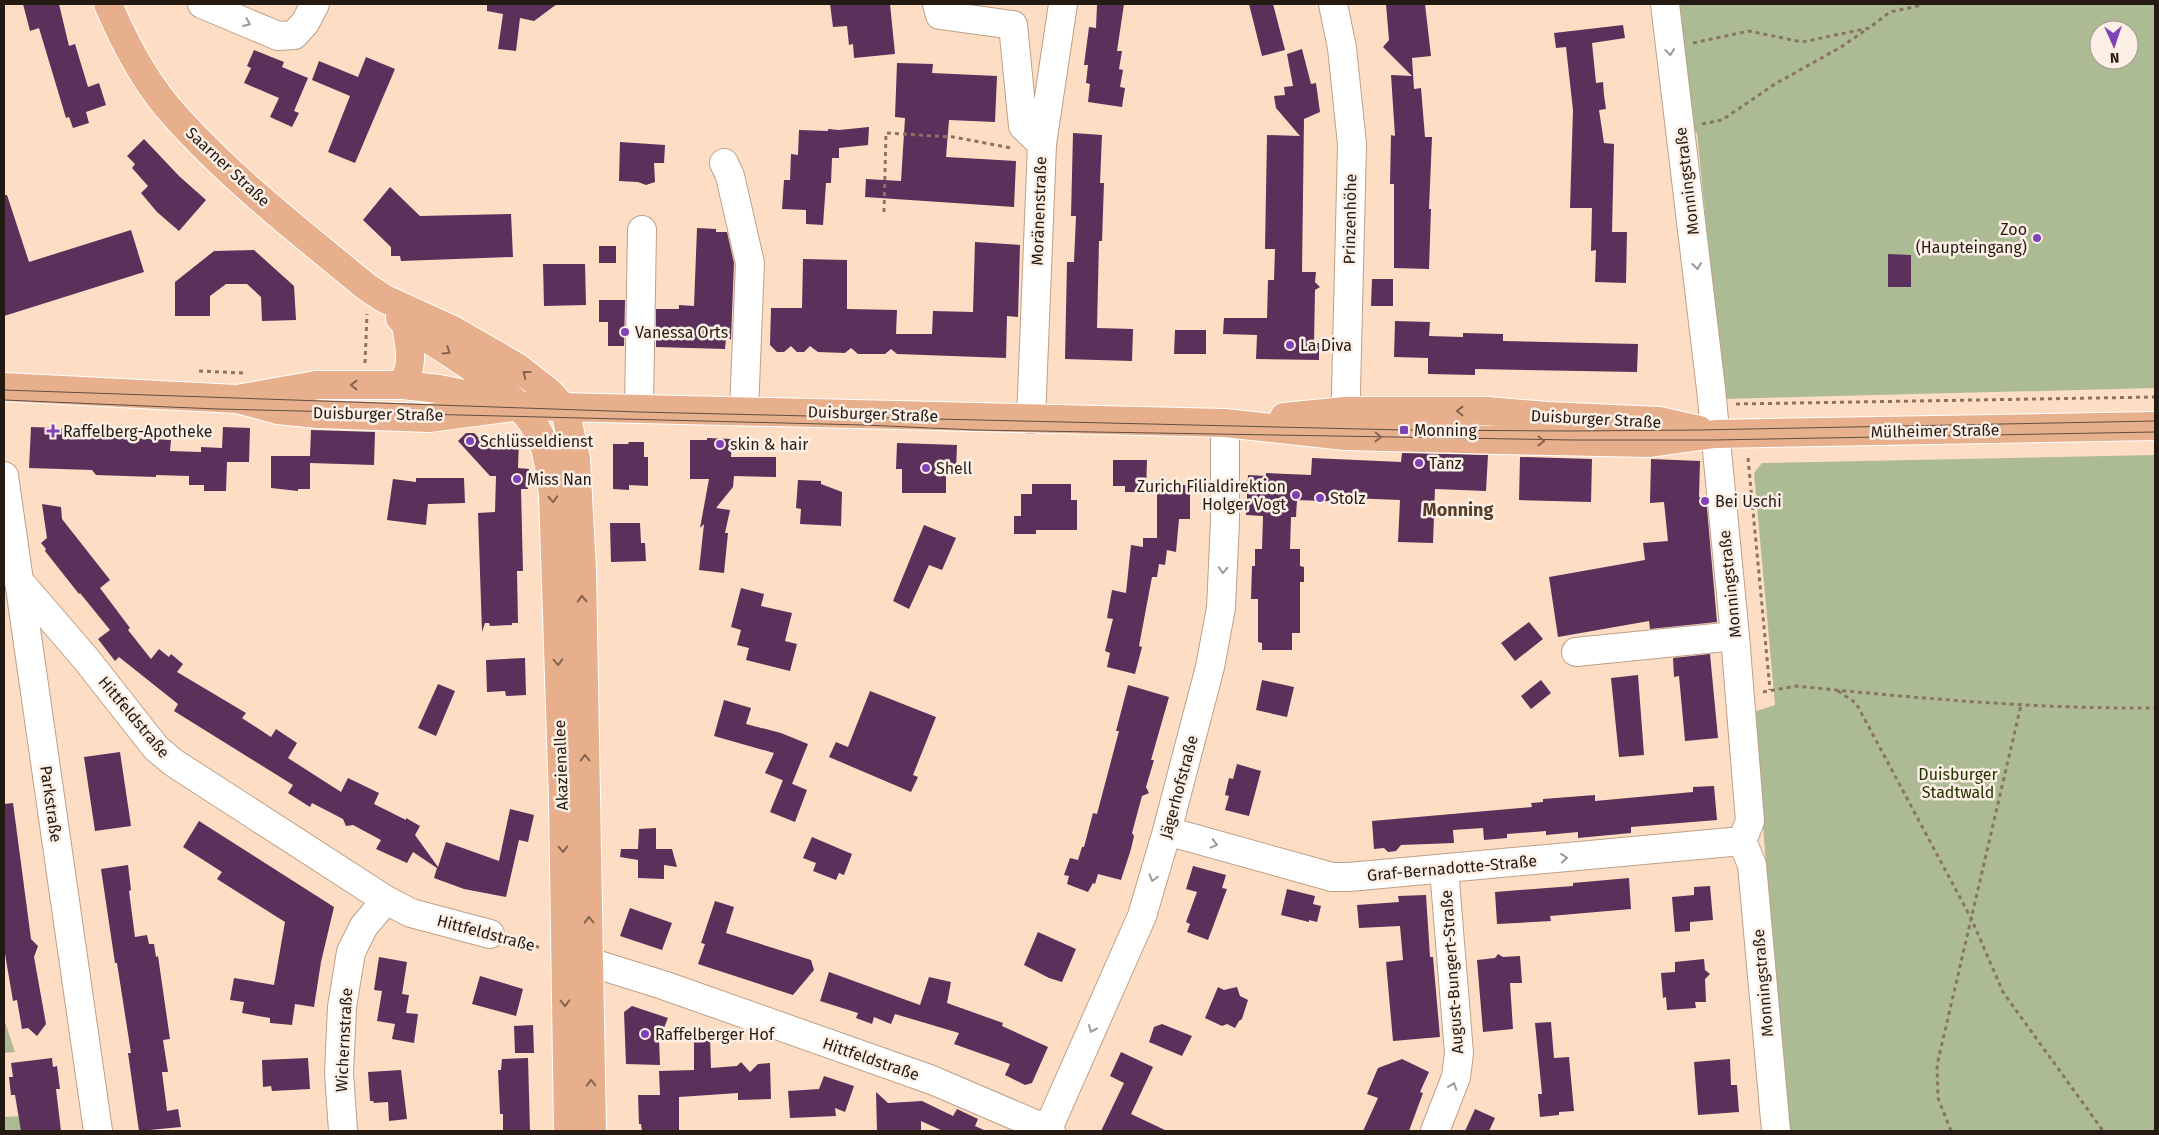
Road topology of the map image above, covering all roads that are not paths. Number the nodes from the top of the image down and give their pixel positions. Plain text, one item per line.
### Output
1 (108, 4) edge
2 (202, 4) edge
3 (315, 4) edge
4 (937, 4) edge
5 (1063, 4) edge
6 (1334, 4) edge
7 (1665, 4) edge
8 (1010, 14) edge
9 (1041, 149) junction
10 (724, 163) dead end
11 (642, 230) dead end
12 (376, 294) junction
13 (406, 325) junction
14 (402, 385) junction
15 (4, 387) edge
16 (237, 399) junction
17 (520, 406) junction
18 (562, 406) junction
19 (638, 408) junction
20 (744, 410) junction
21 (1509, 413) junction
22 (1031, 419) junction
23 (1225, 423) junction
24 (1345, 424) junction
25 (2155, 426) edge
26 (1501, 440) junction
27 (1716, 446) junction
28 (4, 476) edge
29 (18, 580) junction
30 (1735, 636) junction
31 (1576, 652) dead end
32 (1167, 831) junction
33 (1742, 841) junction
34 (1444, 869) junction
35 (386, 900) junction
36 (490, 934) road end
37 (564, 954) junction
38 (590, 963) junction
39 (98, 1131) edge
40 (343, 1131) edge
41 (568, 1131) edge
42 (592, 1131) edge
43 (1049, 1131) edge
44 (1434, 1131) edge
45 (1776, 1131) edge

1 - 12 main road, Saarner Straße
2 -> 3 street
4 - 8 street
5 - 9 street, Moränenstraße
6 - 24 street, Prinzenhöhe
7 -> 27 street, Monningstraße
8 - 9 street
9 - 22 street, Moränenstraße
10 - 20 street
11 - 19 street
12 - 13 main road, Saarner Straße
18 -> 12 main road, Saarner Straße
13 - 14 main road
13 -> 17 main road, Saarner Straße
14 -> 16 main road, Duisburger Straße
14 - 17 main road, Duisburger Straße
15 - 16 main road, Duisburger Straße
16 - 17 main road, Duisburger Straße
17 - 18 main road, Duisburger Straße
17 -> 37 main road, Akazienallee
18 - 19 main road, Duisburger Straße
38 -> 18 main road, Akazienallee
19 - 20 main road, Duisburger Straße
20 - 22 main road, Duisburger Straße
21 -> 24 main road, Duisburger Straße
21 - 26 street
21 - 27 main road, Duisburger Straße
22 - 23 main road, Duisburger Straße
23 - 24 main road, Duisburger Straße
23 -> 32 street, Jägerhofstraße
24 -> 26 main road, Duisburger Straße
25 - 27 main road, Mülheimer Straße
26 -> 27 main road, Duisburger Straße
27 - 30 street, Monningstraße
28 - 29 street, Parkstraße
29 - 35 street, Hittfeldstraße
29 - 39 street, Parkstraße
30 - 31 street
30 - 33 street, Monningstraße
32 -> 34 street, Graf-Bernadotte-Straße
32 -> 43 street, Jägerhofstraße
34 -> 33 street, Graf-Bernadotte-Straße
33 - 45 street, Monningstraße
44 -> 34 street, August-Bungert-Straße
35 - 36 street, Hittfeldstraße
35 - 40 street, Wichernstraße
37 - 38 street, Hittfeldstraße
37 -> 41 main road, Akazienallee
42 -> 38 main road, Akazienallee
38 - 43 street, Hittfeldstraße

